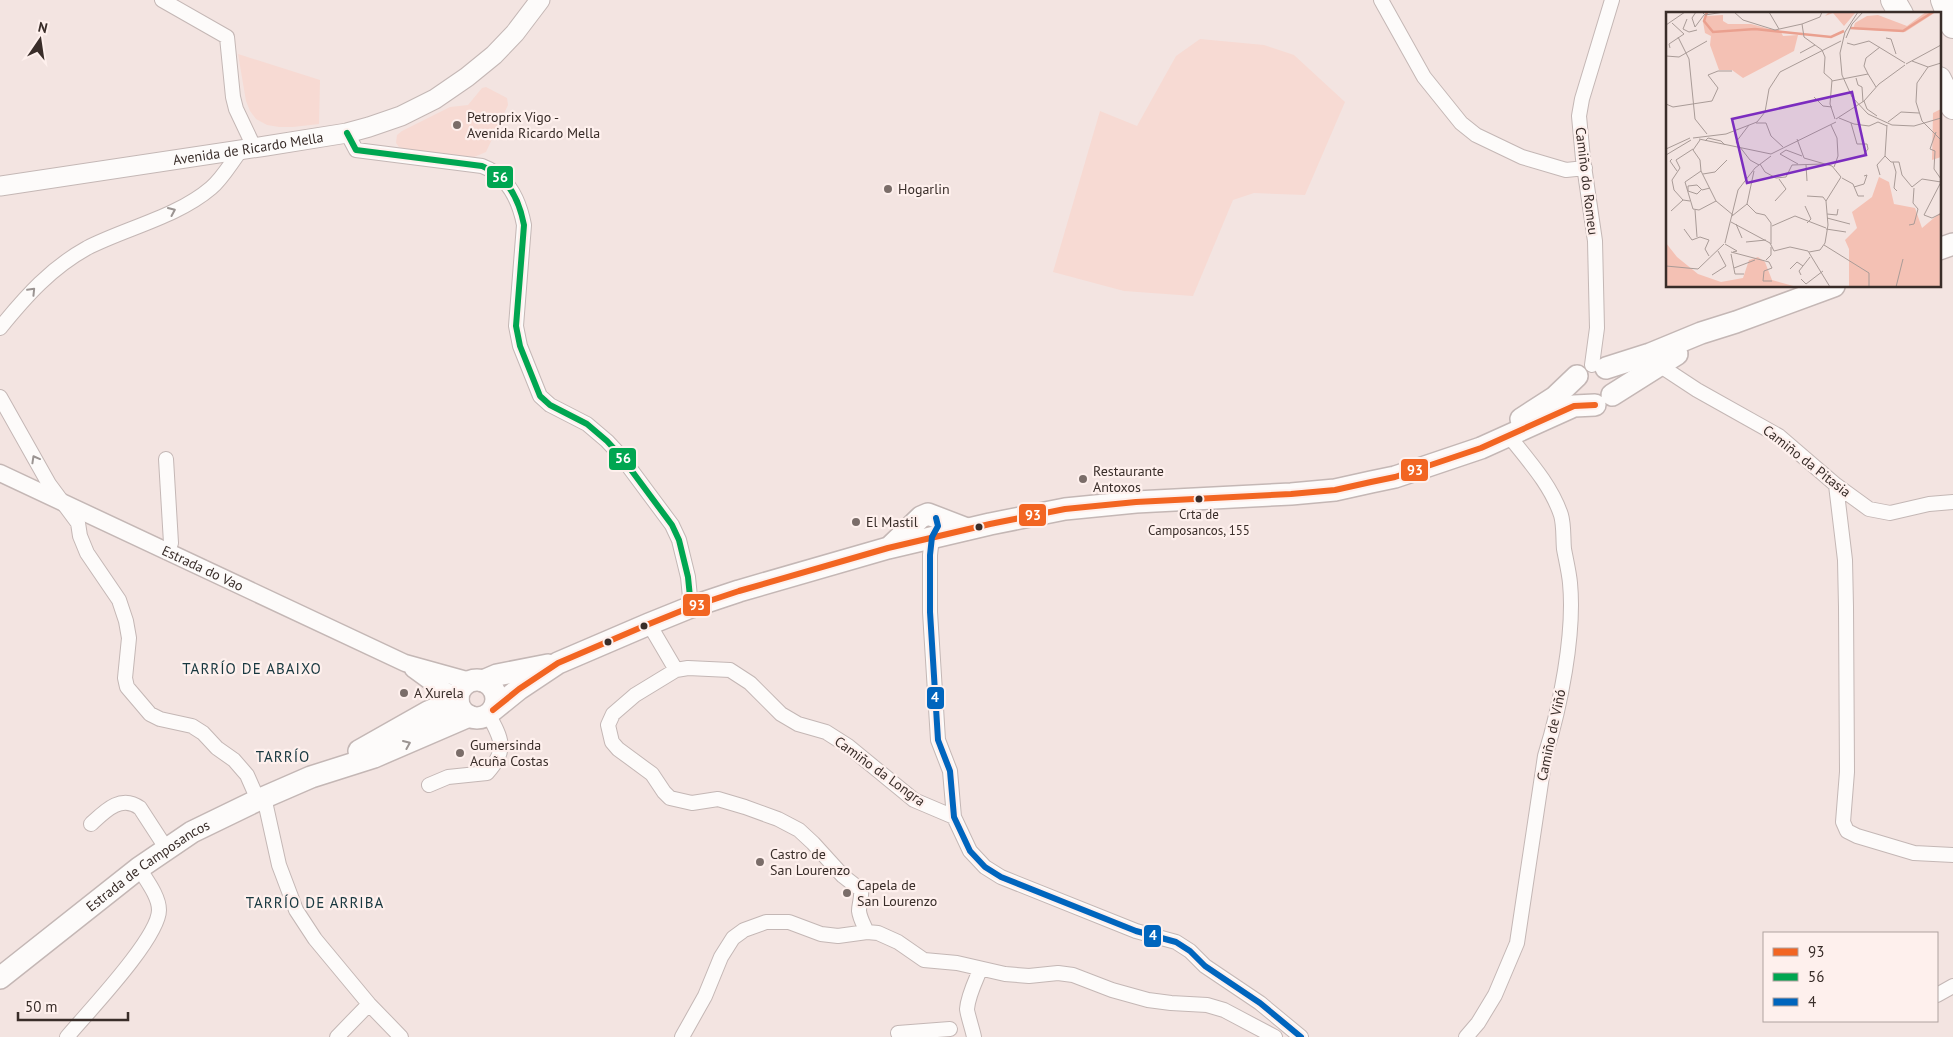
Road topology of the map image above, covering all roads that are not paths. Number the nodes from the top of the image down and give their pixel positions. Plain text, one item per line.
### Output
1 (162, 0) edge
2 (540, 0) edge
3 (1381, 0) edge
4 (1612, 0) edge
5 (1893, 0) edge
6 (1943, 0) edge
7 (1900, 12) edge
8 (1953, 26) edge
9 (1940, 81) edge
10 (1953, 107) edge
11 (346, 133) junction
12 (248, 148) junction
13 (1585, 168) junction
14 (0, 186) edge
15 (1953, 244) edge
16 (1940, 249) edge
17 (1829, 288) edge
18 (1736, 322) junction
19 (0, 328) edge
20 (1663, 368) junction
21 (1592, 370) junction
22 (0, 398) edge
23 (1604, 400) junction
24 (1509, 436) junction
25 (1448, 458) junction
26 (166, 459) dead end
27 (0, 473) edge
28 (1836, 485) junction
29 (60, 501) junction
30 (1953, 502) edge
31 (929, 525) junction
32 (166, 552) junction
33 (691, 607) junction
34 (648, 624) junction
35 (405, 663) junction
36 (558, 663) junction
37 (676, 670) junction
38 (435, 685) junction
39 (474, 700) junction
40 (428, 712) junction
41 (311, 777) junction
42 (429, 785) dead end
43 (261, 799) junction
44 (954, 817) junction
45 (91, 824) dead end
46 (166, 848) junction
47 (1953, 855) edge
48 (139, 868) junction
49 (867, 932) junction
50 (980, 970) junction
51 (0, 978) edge
52 (1953, 986) edge
53 (1938, 994) edge
54 (369, 1004) junction
55 (967, 1011) junction
56 (898, 1033) dead end
57 (948, 1033) edge
58 (67, 1037) edge
59 (337, 1037) edge
60 (401, 1037) edge
61 (682, 1037) edge
62 (974, 1037) edge
63 (1275, 1037) edge
64 (1301, 1037) edge
65 (1466, 1037) edge

1 - 12 street
2 - 11 main road, Avenida de Ricardo Mella
3 - 13 street
4 - 13 street, Camiño do Romeu
5 - 7 highway
6 - 8 highway
9 - 10 highway
11 - 12 main road, Avenida de Ricardo Mella
11 - 33 street
12 - 14 main road, Avenida de Ricardo Mella
19 -> 12 street
13 - 21 street, Camiño do Romeu
15 - 16 main road
17 - 18 main road
18 - 20 main road
18 - 21 main road
20 - 23 main road
20 - 28 street, Camiño da Pitasia
21 - 23 main road
21 - 23 main road
21 - 25 main road
29 -> 22 street
23 - 24 main road
24 - 25 main road
24 - 65 street, Camiño de Viñó
25 - 31 main road
26 - 32 street
27 - 29 street, Estrada do Vao
28 - 30 street, Camiño da Pitasia
28 - 47 street
29 - 32 street, Estrada do Vao
29 - 43 street
31 - 33 main road, Estrada de Camposancos
31 - 44 street
32 - 35 street, Estrada do Vao
33 - 34 main road, Estrada de Camposancos
34 - 36 main road, Estrada de Camposancos
34 - 37 street
35 - 38 street, Estrada do Vao
35 - 39 street, Estrada do Vao
36 - 39 main road, Estrada de Camposancos
36 - 39 main road, Estrada de Camposancos
37 - 44 street, Camiño da Longra
37 - 49 street, Camiño da Longra
38 - 39 street, Estrada do Vao
38 - 40 street
39 - 40 main road, Estrada de Camposancos
41 -> 39 main road, Estrada de Camposancos
39 - 42 street
40 - 41 main road, Estrada de Camposancos
41 - 43 main road, Estrada de Camposancos
43 - 46 main road, Estrada de Camposancos
43 - 54 street
44 - 64 street
45 - 46 street
46 - 48 main road, Estrada de Camposancos
48 - 51 main road, Estrada de Camposancos
48 - 58 street
49 - 50 street
49 - 61 street
50 - 55 street
50 - 63 street
52 - 53 street
54 - 59 street
54 - 60 street
55 - 57 street
55 - 62 street
56 - 57 street

